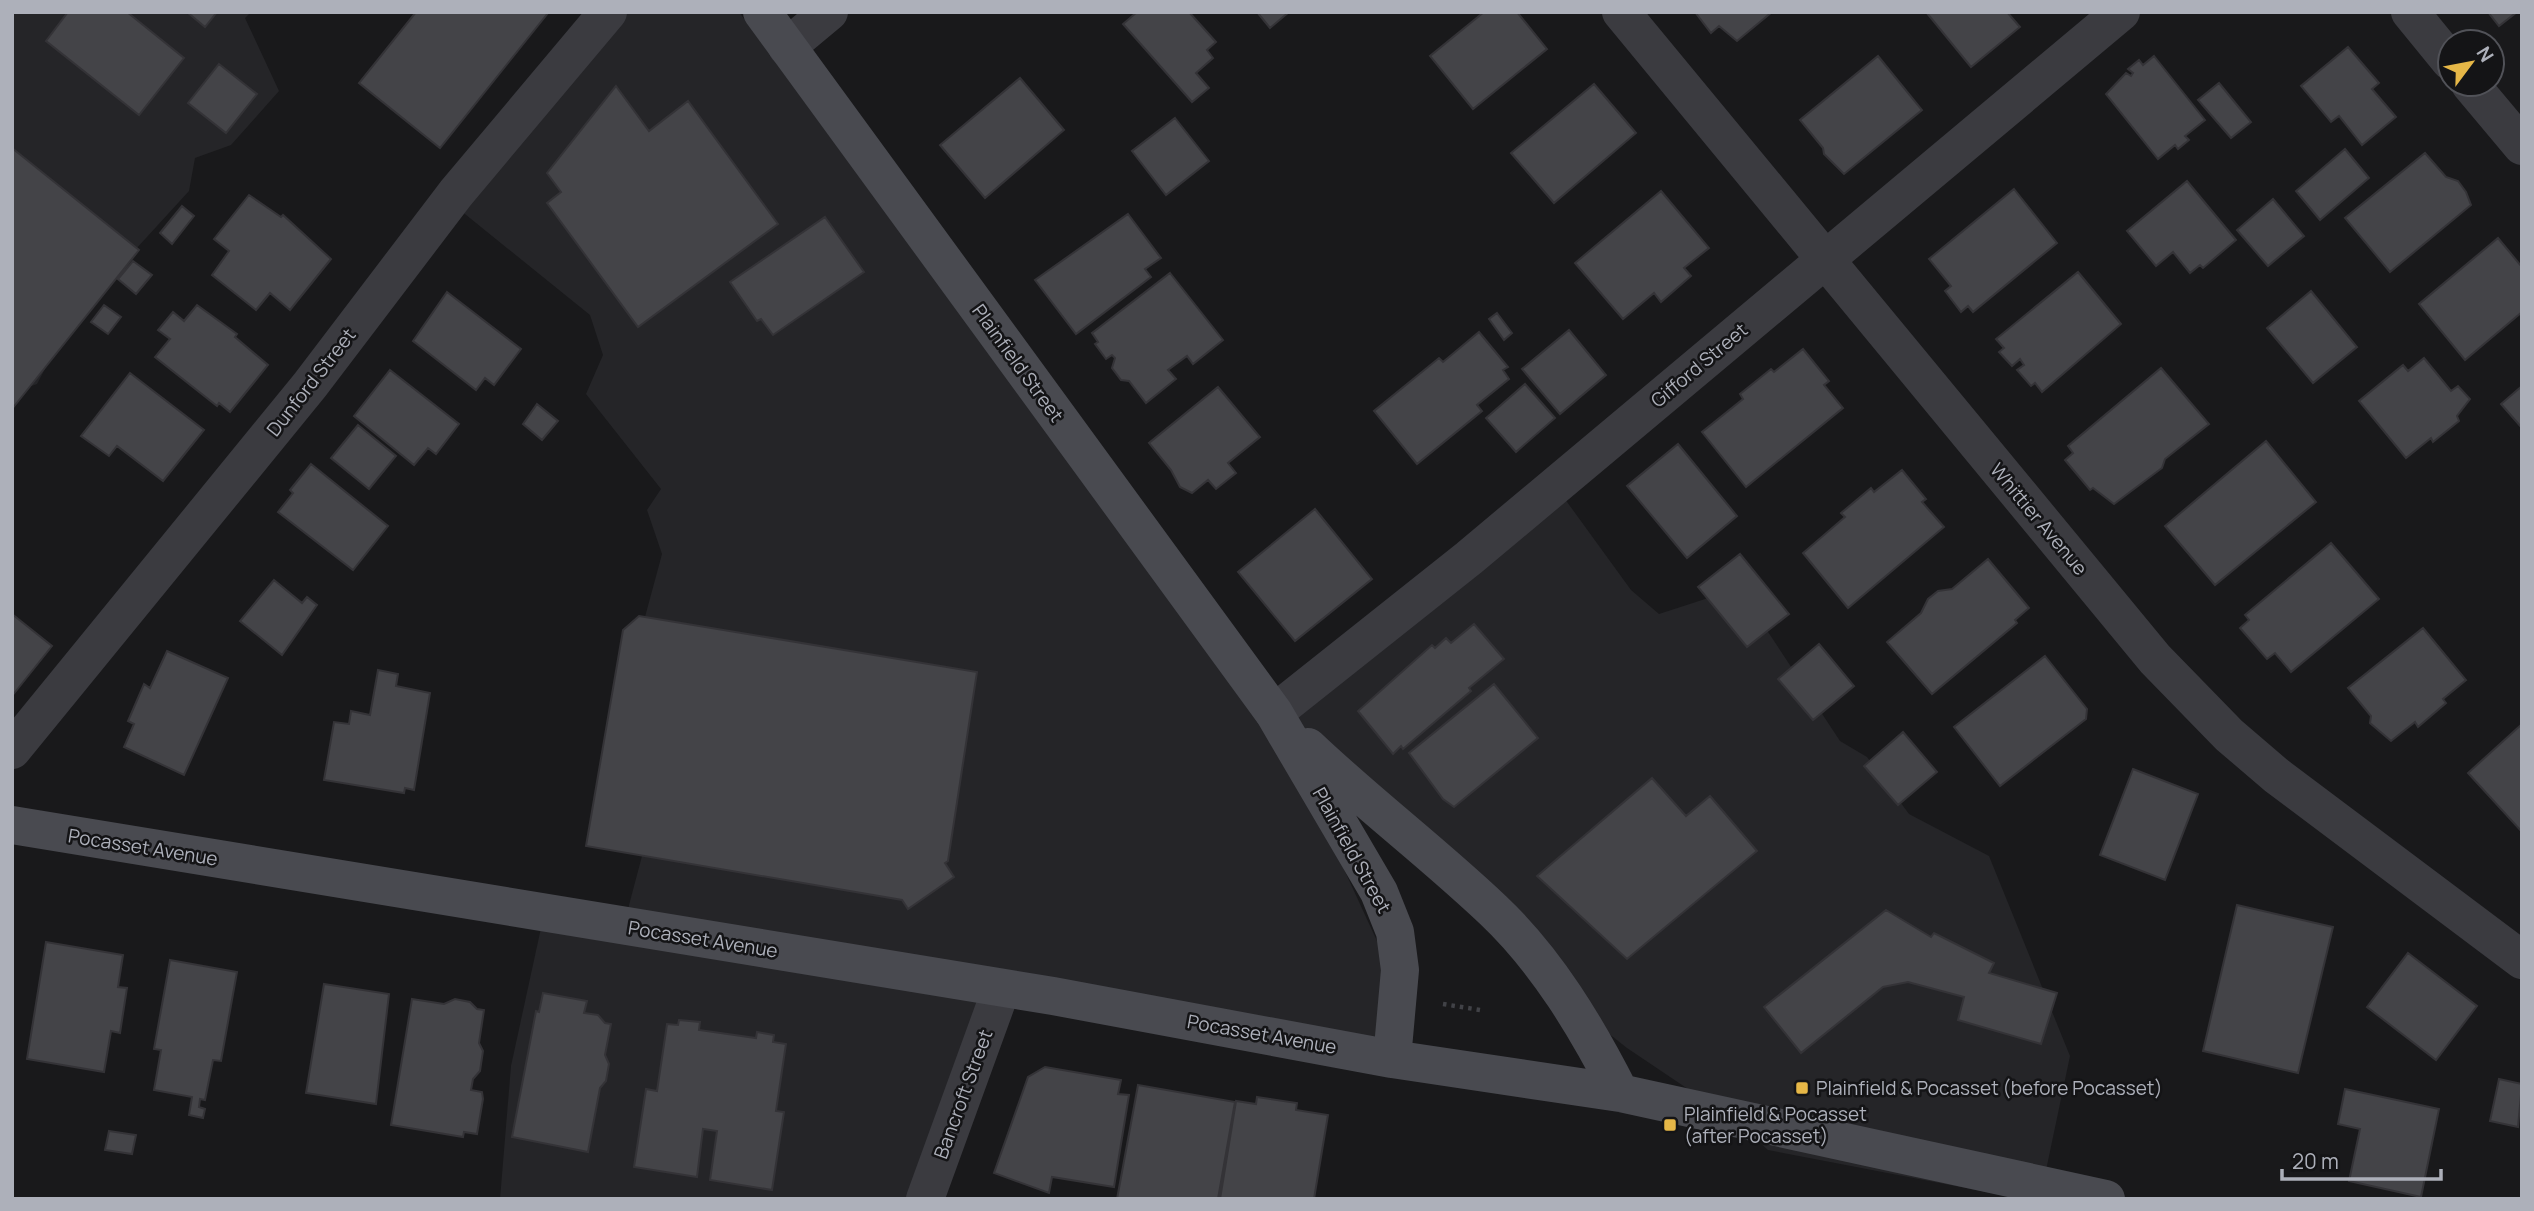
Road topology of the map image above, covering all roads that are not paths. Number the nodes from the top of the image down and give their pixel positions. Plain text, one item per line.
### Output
1 (608, 12) edge
2 (762, 12) edge
3 (829, 12) edge
4 (1621, 12) edge
5 (2121, 12) edge
6 (2410, 12) edge
7 (2436, 44) edge
8 (787, 47) junction
9 (2482, 98) edge
10 (2522, 146) edge
11 (1825, 259) junction
12 (1275, 713) junction
13 (12, 750) edge
14 (12, 825) edge
15 (2522, 960) edge
16 (1001, 990) junction
17 (1392, 1059) junction
18 (1620, 1093) junction
19 (925, 1199) edge
20 (2106, 1199) edge

1 - 13 street, Dunford Street
2 - 8 main road, Plainfield Street
3 - 8 street
4 - 11 street, Whittier Avenue
5 - 11 street, Gifford Street
6 - 7 street
8 - 12 main road, Plainfield Street
9 - 10 street
11 - 12 street, Gifford Street
11 - 15 street, Whittier Avenue
12 - 17 main road, Plainfield Street
12 - 18 main road, Plainfield Street
14 - 16 main road, Pocasset Avenue
16 - 17 main road, Pocasset Avenue
16 - 19 street, Bancroft Street
17 - 18 main road
18 - 20 main road

